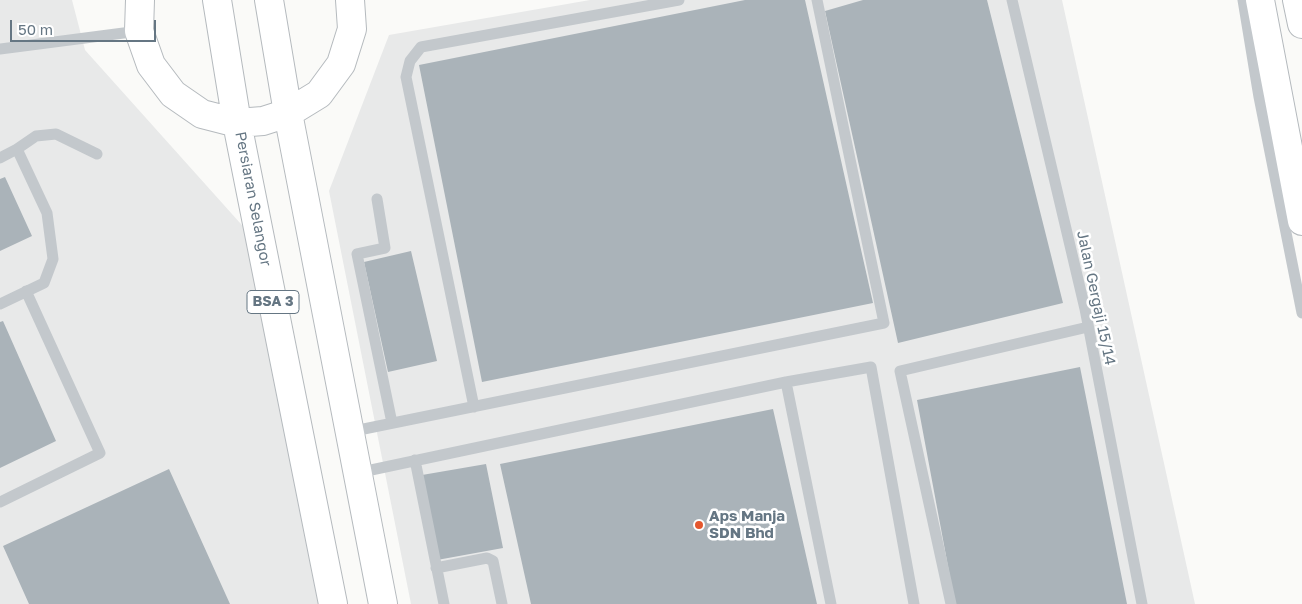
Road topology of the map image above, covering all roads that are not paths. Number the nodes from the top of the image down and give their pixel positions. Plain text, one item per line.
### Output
1 (140, 0) edge
2 (217, 0) edge
3 (270, 0) edge
4 (350, 0) edge
5 (679, 0) edge
6 (817, 0) edge
7 (1012, 0) edge
8 (1242, 0) edge
9 (1260, 0) edge
10 (1297, 0) edge
11 (1302, 24) edge
12 (139, 31) junction
13 (0, 49) edge
14 (288, 113) junction
15 (238, 123) junction
16 (17, 149) junction
17 (97, 154) dead end
18 (0, 158) edge
19 (377, 199) dead end
20 (1302, 221) edge
21 (26, 291) junction
22 (0, 304) edge
23 (1302, 313) edge
24 (1088, 327) junction
25 (786, 382) junction
26 (474, 407) junction
27 (392, 422) junction
28 (349, 432) junction
29 (415, 460) junction
30 (357, 473) junction
31 (0, 502) edge
32 (436, 568) junction
33 (333, 604) edge
34 (382, 604) edge
35 (444, 604) edge
36 (501, 604) edge
37 (831, 604) edge
38 (914, 604) edge
39 (951, 604) edge
40 (1142, 604) edge

1 - 12 main road
2 - 15 main road, Persiaran Selangor / BSA 3
3 - 14 main road, BSA 3
4 - 14 main road
5 - 26 lane
6 - 26 lane
7 - 24 lane, Jalan Gergaji 15/14
8 - 23 lane
9 - 20 main road
10 - 11 main road
12 - 13 lane
12 - 15 main road
14 - 15 main road
14 - 28 main road, BSA 3
15 - 33 main road, Persiaran Selangor / BSA 3
16 - 17 lane
16 - 18 lane
16 - 21 lane
19 - 27 lane
21 - 22 lane
21 - 31 lane
24 - 39 lane
24 - 40 lane, Jalan Gergaji 15/14
25 - 29 lane
25 - 37 lane
25 - 38 lane
26 - 27 lane
27 - 28 lane
28 - 30 main road, BSA 3
29 - 30 lane
29 - 32 lane
30 - 34 main road, BSA 3
32 - 35 lane
32 - 36 lane

